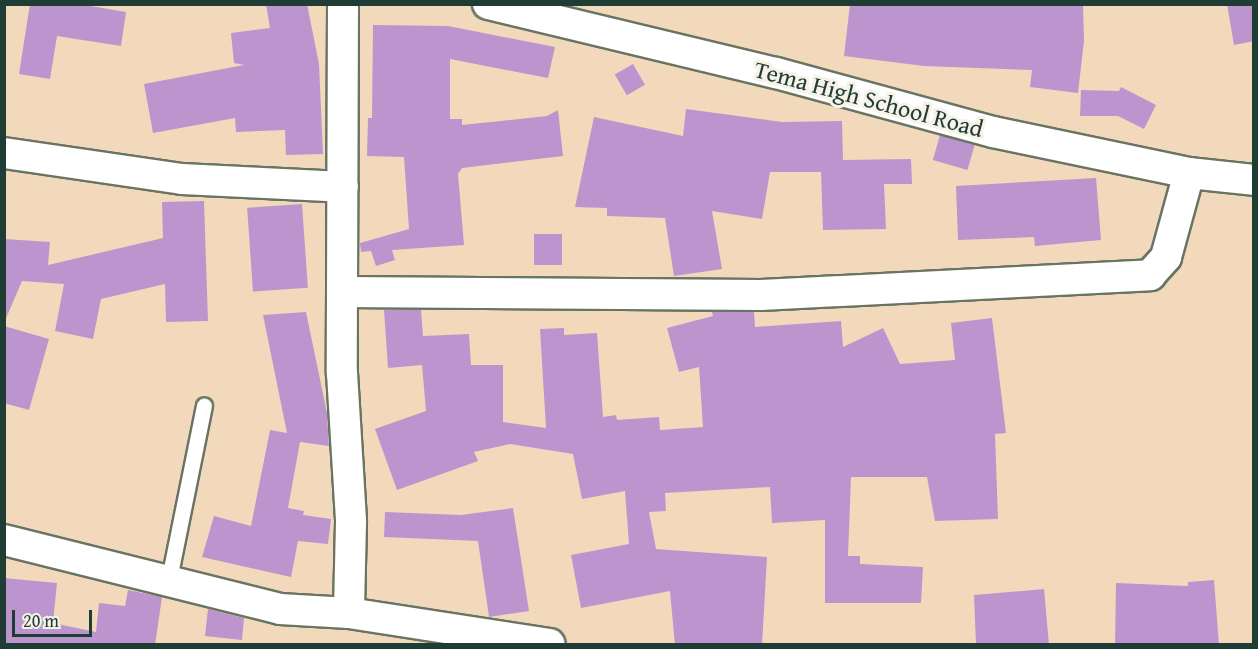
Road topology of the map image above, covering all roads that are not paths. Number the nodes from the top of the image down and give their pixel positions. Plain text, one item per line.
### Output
1 (343, 4) edge
2 (488, 4) edge
3 (4, 153) edge
4 (1189, 173) junction
5 (1254, 180) edge
6 (343, 187) junction
7 (343, 291) junction
8 (204, 406) dead end
9 (4, 540) edge
10 (169, 579) junction
11 (349, 613) junction
12 (550, 645) edge

1 - 6 street
2 - 4 street, Tema High School Road
3 - 6 street
4 - 5 street, Tema High School Road
4 - 7 street
6 - 7 street
7 - 11 street
8 - 10 lane
9 - 10 street
10 - 11 street
11 - 12 street

